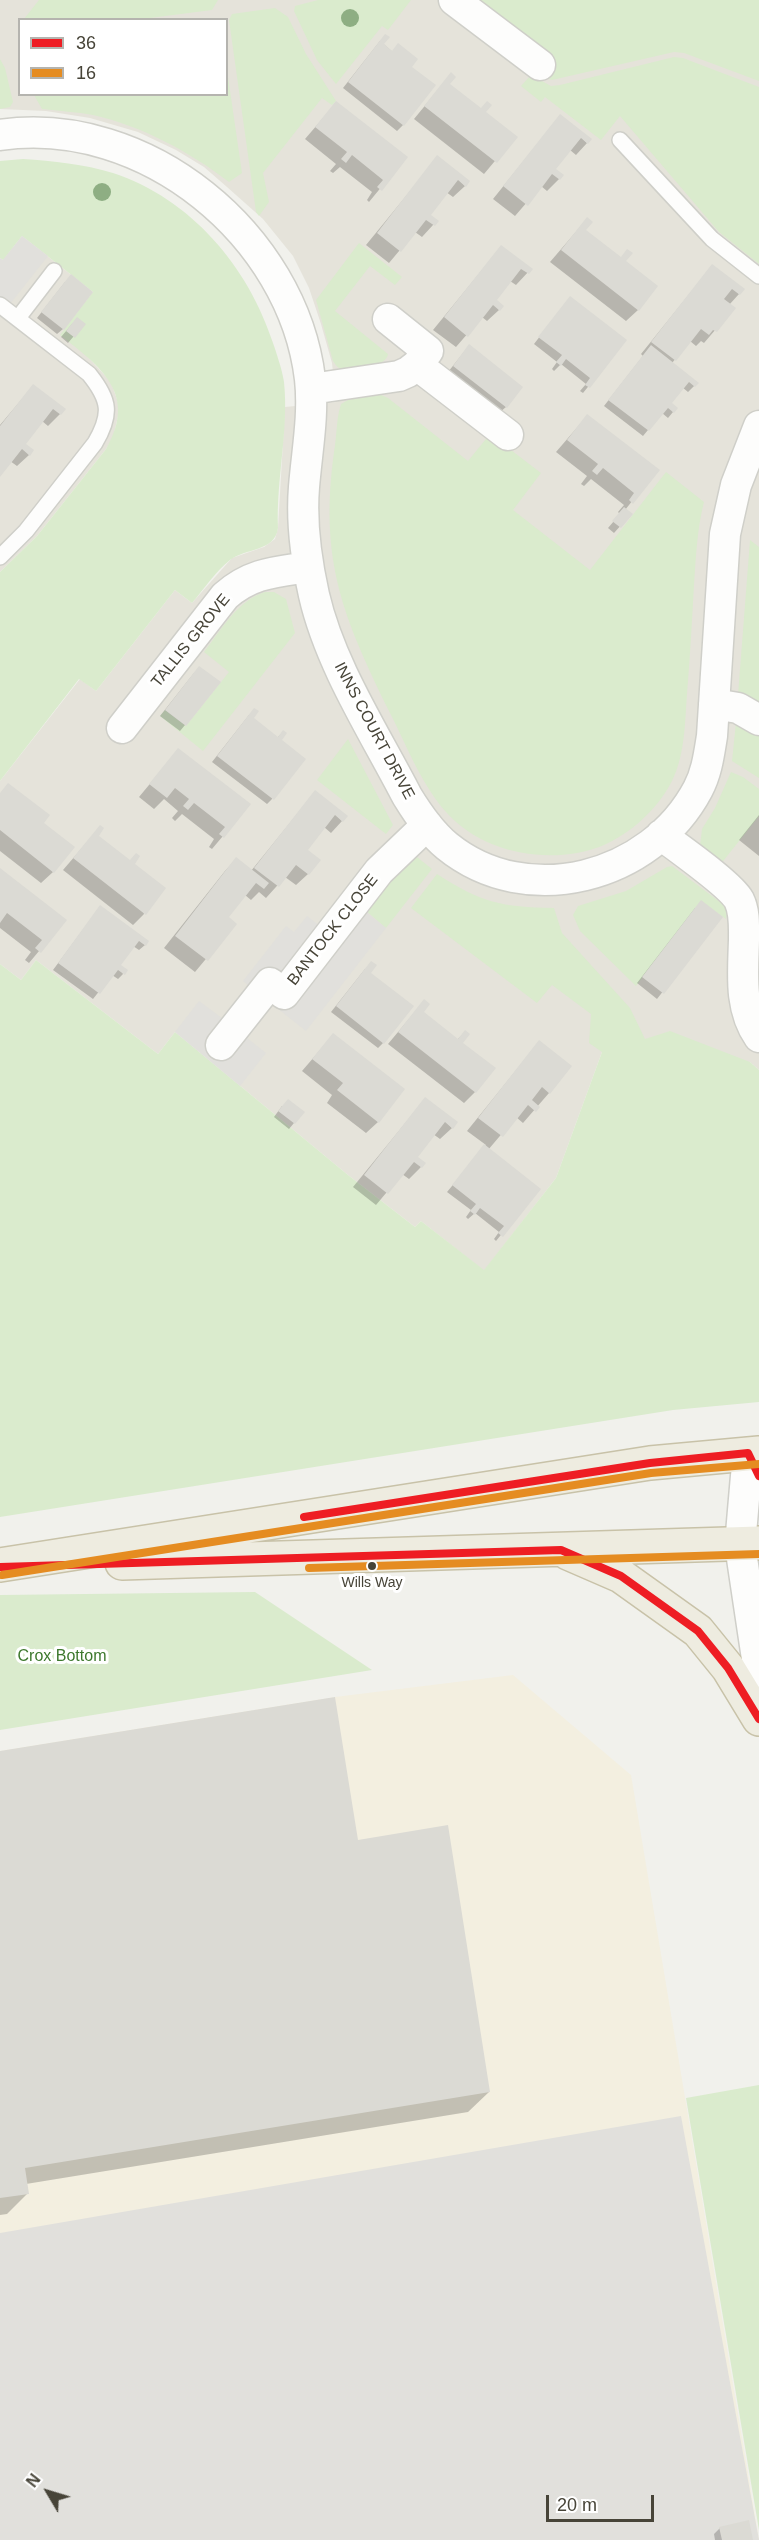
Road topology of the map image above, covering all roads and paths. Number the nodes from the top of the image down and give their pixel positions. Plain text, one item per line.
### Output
1 (454, 0) edge
2 (540, 65) dead end
3 (0, 135) edge
4 (620, 140) dead end
5 (54, 271) dead end
6 (759, 276) edge
7 (0, 305) edge
8 (18, 318) junction
9 (388, 320) dead end
10 (417, 365) junction
11 (311, 389) junction
12 (759, 426) edge
13 (508, 435) dead end
14 (0, 558) edge
15 (308, 567) junction
16 (714, 704) junction
17 (759, 720) edge
18 (122, 728) dead end
19 (427, 825) junction
20 (661, 835) junction
21 (759, 1037) edge
22 (221, 1045) dead end
23 (755, 1461) edge
24 (750, 1544) edge
25 (561, 1550) junction
26 (0, 1566) edge
27 (759, 1672) edge
28 (759, 1719) edge

1 - 2 street
3 - 11 street, INNS COURT DRIVE
4 - 6 lane
5 - 8 lane
7 - 8 lane
8 - 14 lane
9 - 10 street
10 - 11 street
10 - 13 street
11 - 15 street, INNS COURT DRIVE
12 - 16 street, INNS COURT DRIVE
15 - 18 street, TALLIS GROVE
15 - 19 street, INNS COURT DRIVE
16 - 17 street
16 - 20 street, INNS COURT DRIVE
19 - 20 street, INNS COURT DRIVE
19 - 22 street, BANTOCK CLOSE
20 - 21 street
23 - 24 street
23 - 26 highway
24 - 25 highway
24 - 27 street
25 - 26 highway
25 - 28 highway

